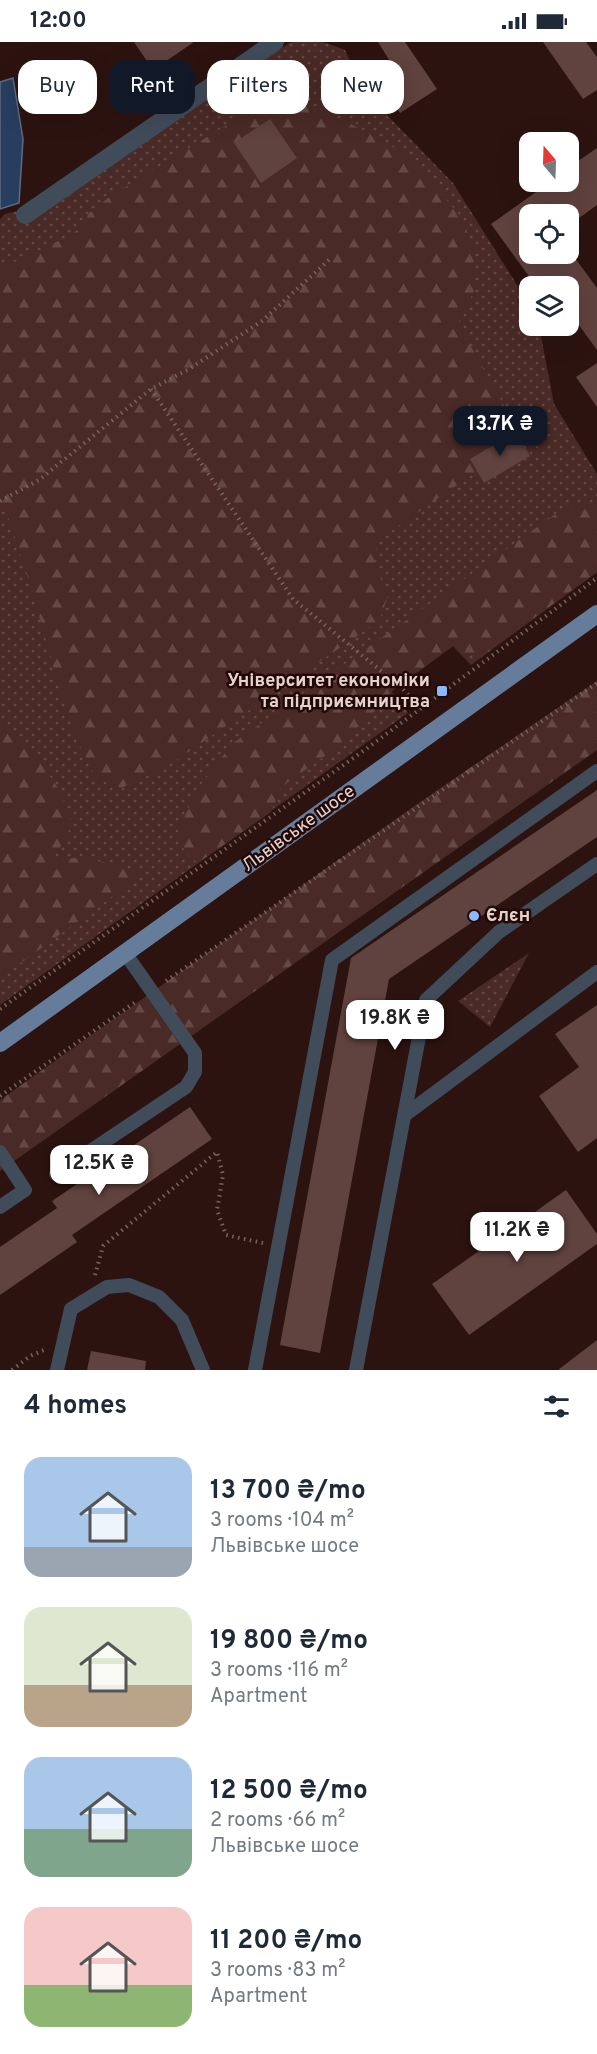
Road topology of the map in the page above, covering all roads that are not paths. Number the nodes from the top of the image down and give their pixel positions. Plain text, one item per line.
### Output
1 (275, 42) edge
2 (25, 215) dead end
3 (597, 614) edge
4 (597, 771) edge
5 (597, 864) edge
6 (125, 953) junction
7 (597, 972) edge
8 (0, 1043) edge
9 (405, 1115) junction
10 (0, 1152) edge
11 (56, 1174) dead end
12 (0, 1207) edge
13 (57, 1370) edge
14 (203, 1370) edge
15 (255, 1370) edge
16 (356, 1370) edge

1 - 2 street
3 - 6 main road, Львівське шосе
4 - 15 lane
5 - 9 lane
6 - 8 main road, Львівське шосе
6 - 11 lane
7 - 9 lane
9 - 16 lane
10 - 12 lane
13 - 14 lane

